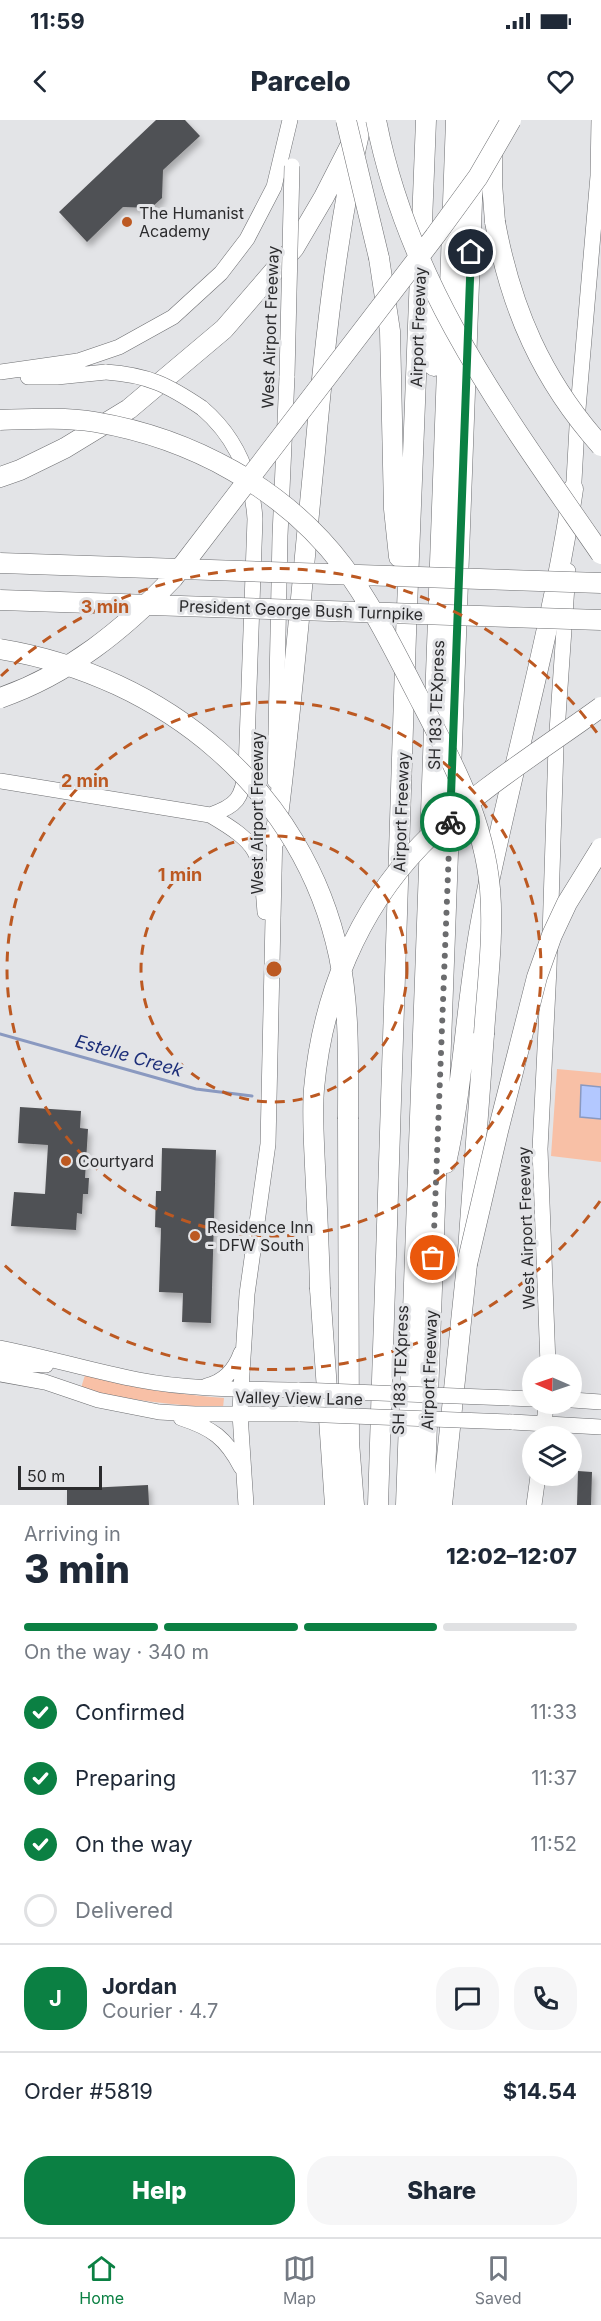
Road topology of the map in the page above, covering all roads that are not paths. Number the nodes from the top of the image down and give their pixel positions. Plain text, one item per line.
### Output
1 (292, 120) edge
2 (346, 120) edge
3 (362, 120) edge
4 (376, 120) edge
5 (426, 120) edge
6 (444, 120) edge
7 (456, 120) edge
8 (475, 120) edge
9 (493, 120) edge
10 (511, 120) edge
11 (599, 120) edge
12 (0, 374) edge
13 (0, 420) edge
14 (601, 446) edge
15 (0, 477) edge
16 (573, 489) junction
17 (601, 554) edge
18 (0, 563) edge
19 (601, 583) edge
20 (0, 600) edge
21 (601, 620) edge
22 (406, 634) junction
23 (0, 650) edge
24 (0, 698) edge
25 (601, 707) edge
26 (0, 782) edge
27 (210, 815) junction
28 (275, 840) junction
29 (601, 848) edge
30 (273, 992) junction
31 (435, 1213) junction
32 (467, 1264) junction
33 (244, 1335) junction
34 (0, 1348) edge
35 (548, 1354) edge
36 (0, 1362) edge
37 (84, 1366) junction
38 (0, 1374) edge
39 (197, 1387) junction
40 (241, 1389) junction
41 (522, 1399) edge
42 (582, 1401) edge
43 (601, 1402) edge
44 (161, 1412) junction
45 (240, 1414) junction
46 (528, 1426) edge
47 (601, 1427) edge
48 (582, 1428) edge
49 (244, 1480) junction
50 (537, 1486) edge
51 (246, 1505) edge
52 (335, 1505) edge
53 (354, 1505) edge
54 (378, 1505) edge
55 (396, 1505) edge
56 (406, 1505) edge
57 (424, 1505) edge
58 (442, 1505) edge
59 (534, 1505) edge

1 - 12 main road
1 - 28 main road, West Airport Freeway, bridge
2 - 22 highway, bridge
3 - 15 highway
3 - 28 highway
4 - 17 highway, bridge
5 - 22 highway, Airport Freeway
6 - 55 highway, SH 183 TEXpress
7 - 56 highway, SH 183 TEXpress
8 - 31 highway, Airport Freeway
9 - 14 highway, bridge
10 - 24 highway, bridge
11 - 16 main road, West Airport Freeway
12 - 27 main road, bridge
13 - 32 highway, bridge
16 - 31 highway
16 - 35 main road, West Airport Freeway
18 - 19 highway, bridge
20 - 21 highway, President George Bush Turnpike, bridge
22 - 54 highway, Airport Freeway
23 - 53 highway, bridge
25 - 52 highway, bridge
26 - 27 main road
27 - 30 main road
28 - 30 main road, West Airport Freeway
29 - 32 highway, bridge
30 - 33 main road, West Airport Freeway
31 - 57 highway, Airport Freeway
32 - 58 highway
33 - 39 main road
33 - 40 main road, West Airport Freeway
34 - 37 main road, Valley View Lane
36 - 37 main road
37 - 39 main road, Valley View Lane
38 - 44 main road, Valley View Lane
39 - 40 main road, Valley View Lane
40 - 41 main road, Valley View Lane, bridge
40 - 45 main road, West Airport Freeway
42 - 43 main road
44 - 45 main road, Valley View Lane
44 - 49 main road
45 - 46 main road, Valley View Lane, bridge
45 - 49 main road, West Airport Freeway
47 - 48 main road, Valley View Lane
49 - 51 main road, West Airport Freeway
50 - 59 main road

